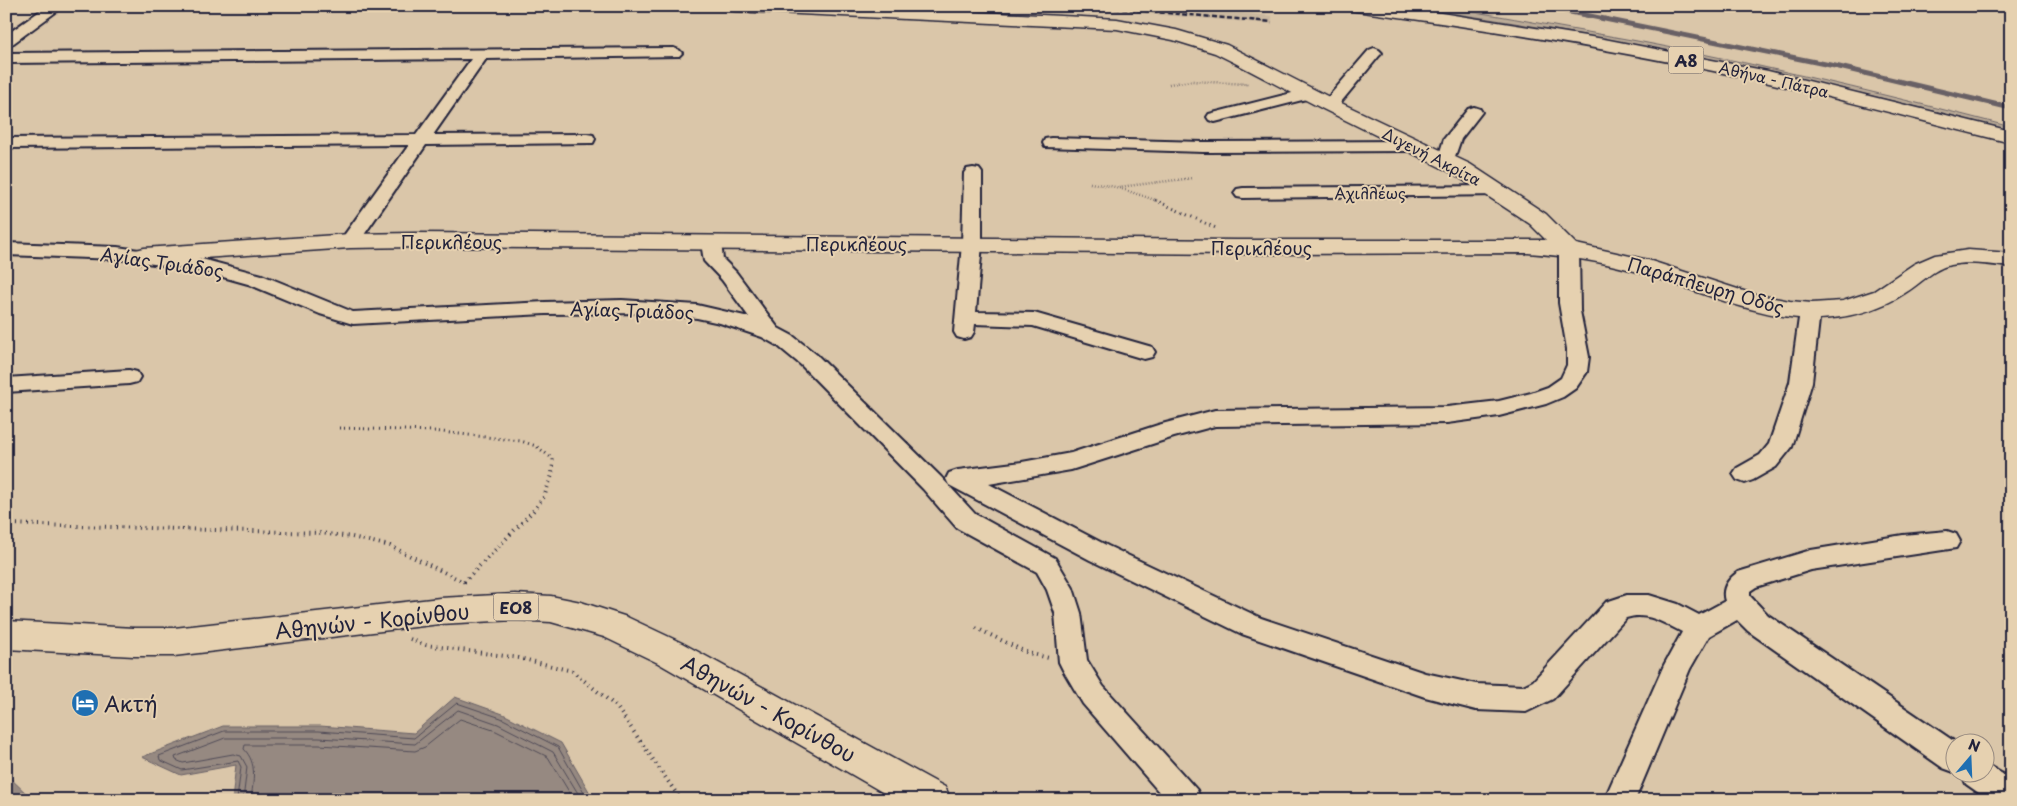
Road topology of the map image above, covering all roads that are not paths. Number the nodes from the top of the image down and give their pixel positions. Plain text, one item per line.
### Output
1 (57, 6) edge
2 (735, 6) edge
3 (1356, 6) edge
4 (1466, 6) edge
5 (6, 42) edge
6 (674, 53) dead end
7 (1374, 53) dead end
8 (481, 54) junction
9 (6, 58) edge
10 (1308, 94) junction
11 (1330, 105) junction
12 (1474, 112) dead end
13 (1215, 117) dead end
14 (2011, 120) edge
15 (2011, 137) edge
16 (587, 139) dead end
17 (421, 140) junction
18 (6, 143) edge
19 (1051, 143) dead end
20 (1412, 146) junction
21 (1446, 161) junction
22 (973, 173) dead end
23 (1497, 191) junction
24 (1243, 193) dead end
25 (350, 241) junction
26 (711, 242) junction
27 (972, 244) junction
28 (6, 249) edge
29 (26, 250) junction
30 (1569, 250) junction
31 (144, 256) junction
32 (2011, 260) edge
33 (6, 268) edge
34 (1810, 311) junction
35 (770, 332) junction
36 (1144, 352) dead end
37 (128, 376) dead end
38 (6, 385) edge
39 (1745, 474) dead end
40 (960, 479) junction
41 (932, 483) junction
42 (1947, 541) dead end
43 (1740, 605) junction
44 (1699, 628) junction
45 (6, 635) edge
46 (1944, 751) edge
47 (1991, 784) edge
48 (2010, 798) edge
49 (932, 800) edge
50 (1186, 800) edge
51 (1619, 800) edge

1 - 5 street
2 - 10 main road
3 - 15 main road, Αθήνα - Πάτρα / Α8
4 - 14 main road, Αθήνα - Πάτρα / Α8
6 - 8 street
7 - 11 street
8 - 9 street
8 - 17 street
10 - 11 main road, Διγενή Ακρίτα
10 - 13 street
11 - 20 main road, Διγενή Ακρίτα
12 - 21 street
16 - 17 street
17 - 18 street
17 - 25 street
19 - 20 street
20 - 21 main road, Διγενή Ακρίτα
21 - 23 main road, Διγενή Ακρίτα
22 - 27 street
23 - 24 street, Αχιλλέως
23 - 30 main road, Διγενή Ακρίτα
25 - 26 main road, Περικλέους
25 - 31 main road, Περικλέους
26 - 27 main road, Περικλέους
26 - 35 street
27 - 30 main road, Περικλέους
27 - 36 street
28 - 29 street, Αγίας Τριάδος
29 - 31 street, Αγίας Τριάδος
29 - 33 street
30 - 34 main road, Παράπλευρη Οδός
30 - 40 street
31 - 35 street, Αγίας Τριάδος
32 - 34 main road, Παράπλευρη Οδός
34 - 39 street
35 - 41 street, Αγίας Τριάδος
37 - 38 street
40 - 41 street
40 - 44 street
41 - 50 street, Αγίας Τριάδος
42 - 43 street
43 - 44 street
43 - 46 street
44 - 51 street
45 - 49 main road, Αθηνών - Κορίνθου / ΕΟ8
47 - 48 street

